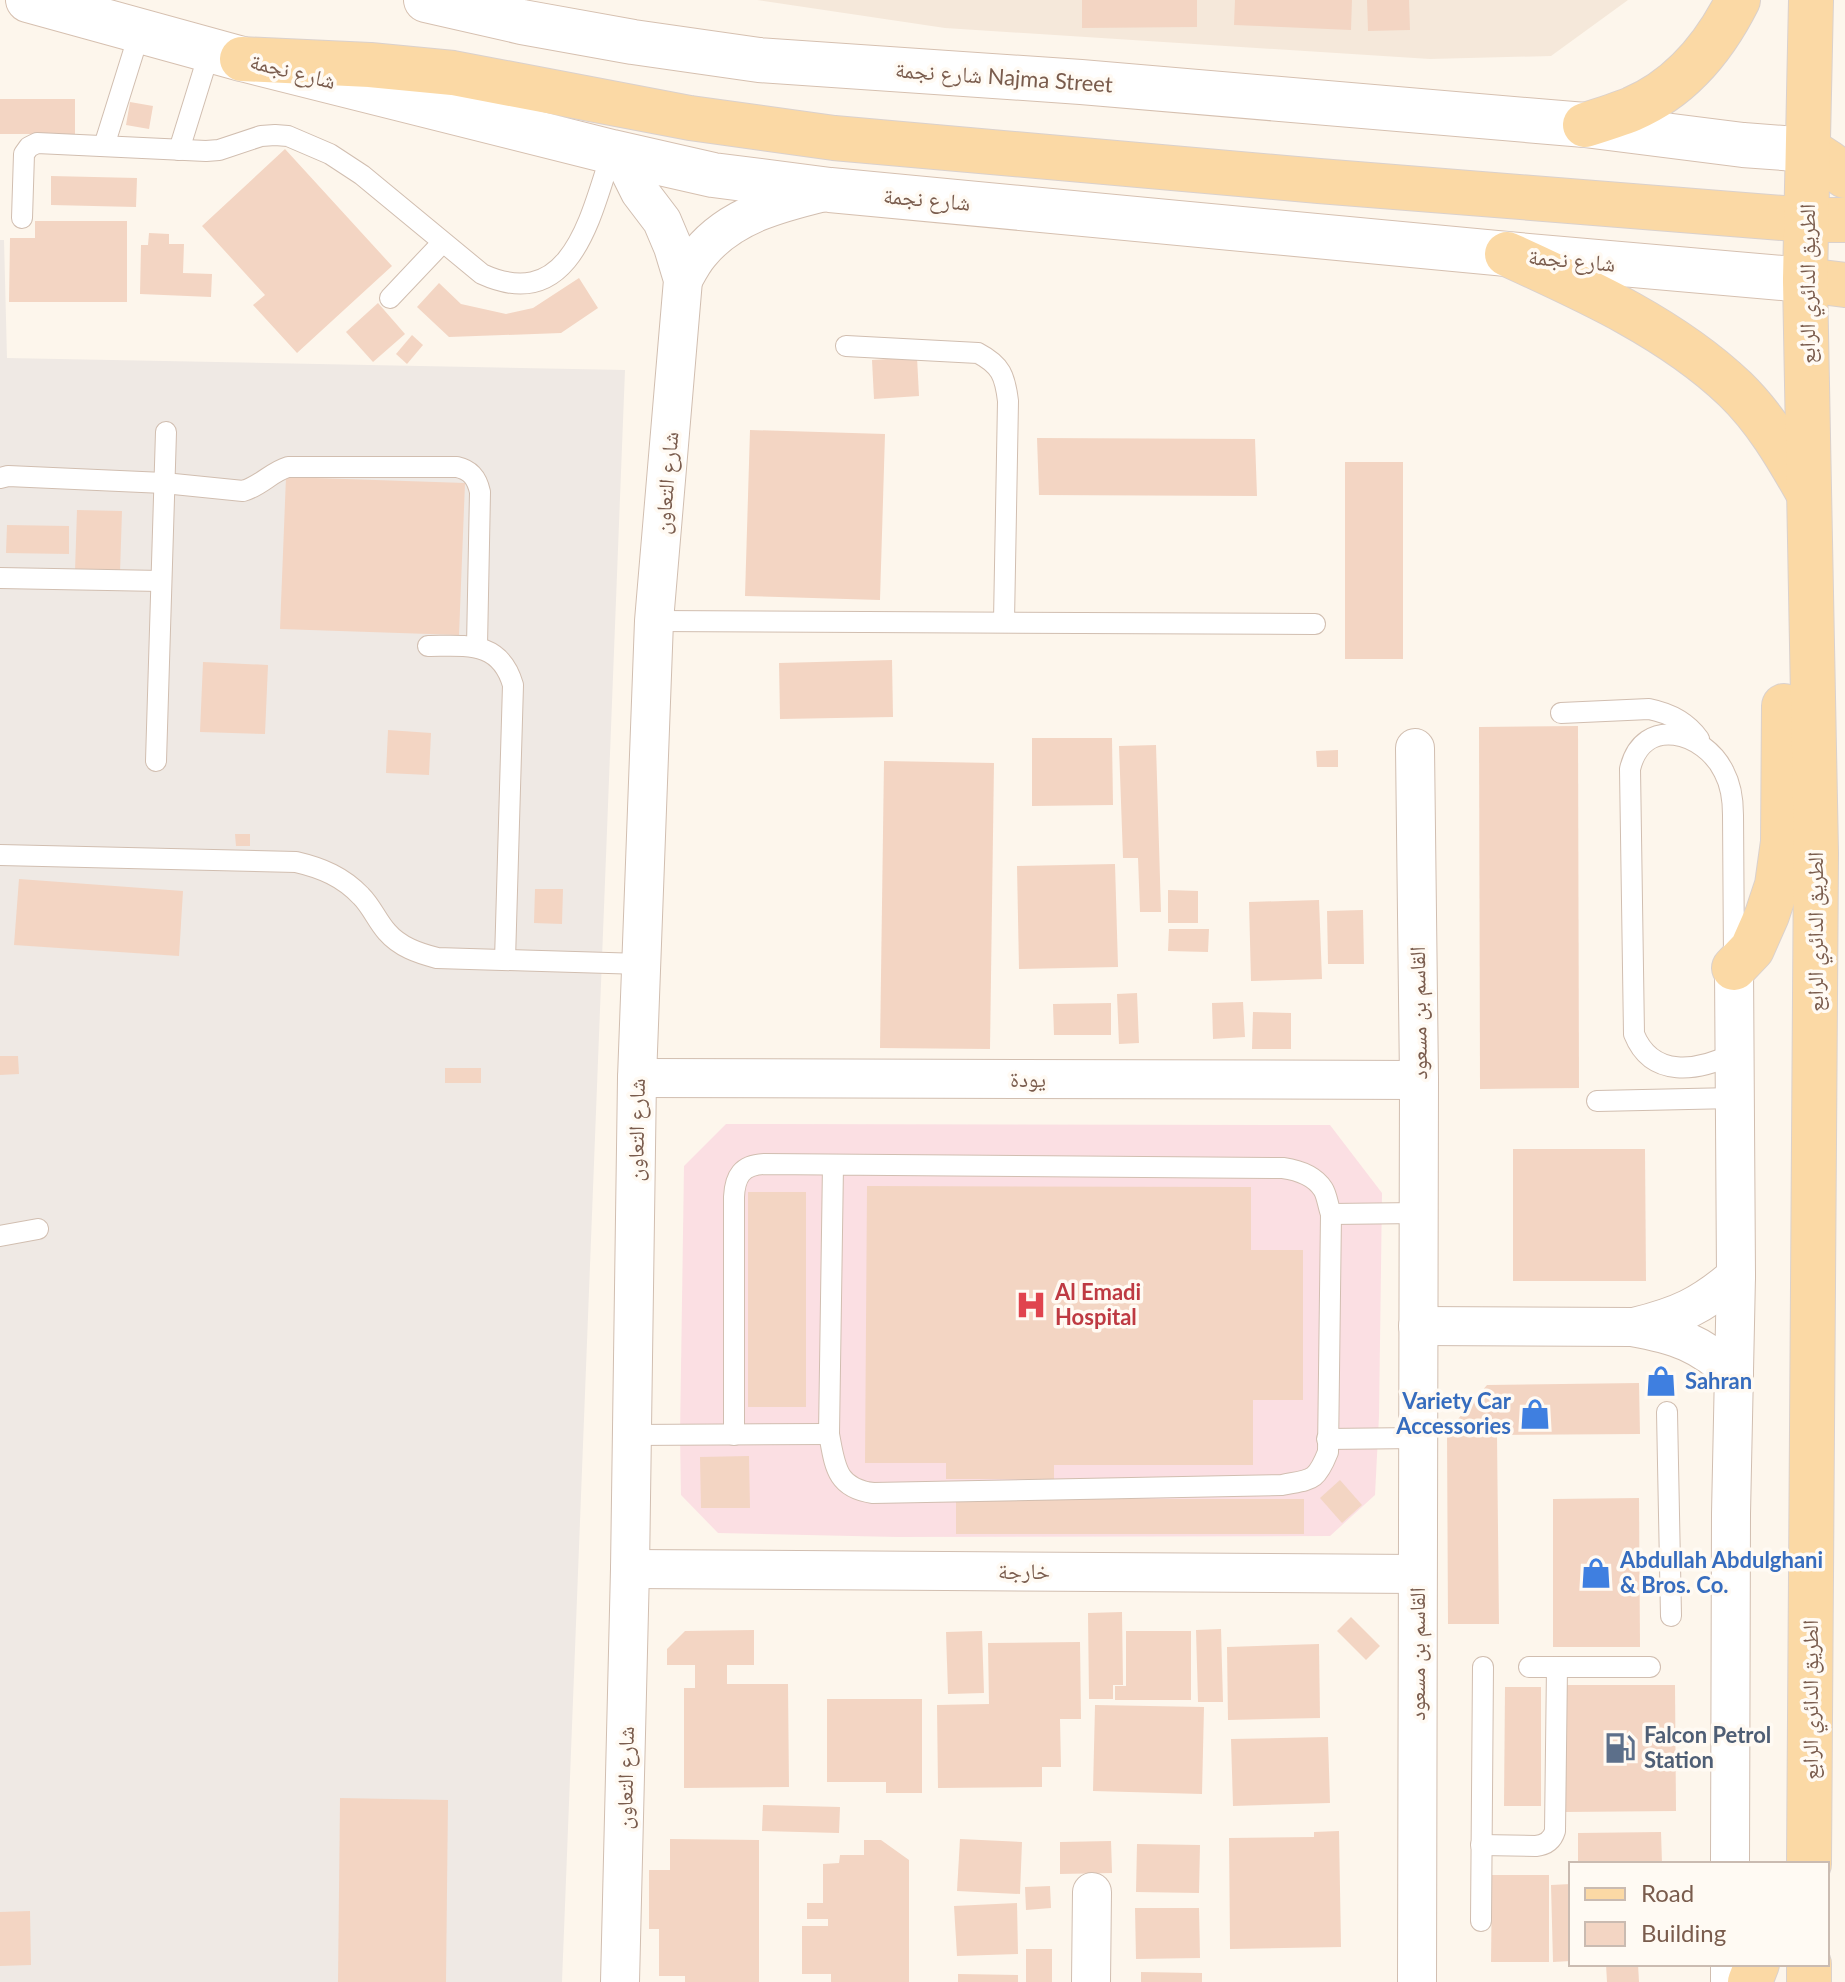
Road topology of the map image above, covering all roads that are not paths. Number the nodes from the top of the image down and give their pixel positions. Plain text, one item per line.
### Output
1 (28, 0) edge
2 (426, 0) edge
3 (1738, 0) edge
4 (1811, 0) edge
5 (510, 11) edge
6 (140, 31) junction
7 (226, 54) junction
8 (1585, 125) junction
9 (104, 146) junction
10 (179, 150) junction
11 (1827, 151) edge
12 (618, 153) junction
13 (1845, 176) edge
14 (830, 190) junction
15 (22, 218) dead end
16 (1832, 226) edge
17 (442, 243) junction
18 (1507, 254) junction
19 (683, 280) junction
20 (1825, 282) edge
21 (390, 298) dead end
22 (846, 346) dead end
23 (166, 432) dead end
24 (0, 478) edge
25 (164, 483) junction
26 (1808, 493) junction
27 (1809, 541) junction
28 (0, 578) edge
29 (161, 581) junction
30 (654, 621) junction
31 (1004, 621) junction
32 (1315, 624) dead end
33 (428, 646) dead end
34 (477, 646) junction
35 (1561, 713) dead end
36 (1704, 746) junction
37 (1415, 748) dead end
38 (156, 761) dead end
39 (0, 855) edge
40 (505, 960) junction
41 (642, 964) junction
42 (1734, 968) junction
43 (1733, 1054) junction
44 (1686, 1068) junction
45 (637, 1078) junction
46 (1419, 1080) junction
47 (1734, 1098) junction
48 (1685, 1100) junction
49 (1597, 1101) dead end
50 (833, 1165) junction
51 (1419, 1213) junction
52 (1331, 1214) junction
53 (38, 1229) dead end
54 (0, 1236) edge
55 (1736, 1276) junction
56 (1418, 1326) junction
57 (1632, 1327) junction
58 (1734, 1374) junction
59 (1667, 1412) dead end
60 (829, 1434) junction
61 (631, 1435) junction
62 (734, 1435) junction
63 (1417, 1438) junction
64 (1327, 1439) junction
65 (630, 1569) junction
66 (1417, 1574) junction
67 (1671, 1616) dead end
68 (1483, 1667) dead end
69 (1529, 1667) dead end
70 (1557, 1667) junction
71 (1650, 1667) dead end
72 (1809, 1843) edge
73 (1481, 1845) junction
74 (1730, 1862) edge
75 (1795, 1862) edge
76 (1092, 1892) dead end
77 (1481, 1921) dead end
78 (620, 1982) edge
79 (1091, 1982) edge
80 (1417, 1982) edge

1 - 6 main road, شارع نجمة
2 - 5 main road, شارع نجمة Najma Street
3 - 8 main road
4 - 11 main road, الطريق الدائري الرابع
5 - 8 main road, شارع نجمة Najma Street
6 - 7 main road, شارع نجمة
6 - 9 lane
7 - 10 lane
7 - 12 main road, شارع نجمة
7 - 16 main road
8 - 11 main road
9 - 10 lane
9 - 15 lane
10 - 17 lane
11 - 13 main road
11 - 16 main road, الطريق الدائري الرابع
12 - 14 main road, شارع نجمة
12 - 17 lane
12 - 19 street, شارع التعاون
14 - 18 main road, شارع نجمة
14 - 19 street, شارع التعاون
16 - 20 main road, الطريق الدائري الرابع
17 - 21 lane
18 - 20 main road, شارع نجمة
18 - 26 main road
19 - 30 street, شارع التعاون
20 - 26 main road, الطريق الدائري الرابع
22 - 31 lane
23 - 25 lane
24 - 25 lane
25 - 29 lane
25 - 34 lane
26 - 27 main road, الطريق الدائري الرابع
27 - 42 main road
27 - 72 main road, الطريق الدائري الرابع
28 - 29 lane
29 - 38 lane
30 - 31 lane
30 - 41 street, شارع التعاون
31 - 32 lane
33 - 34 lane
34 - 40 lane
35 - 36 lane
36 - 42 lane
36 - 44 lane
37 - 46 street, القاسم بن مسعود
39 - 40 lane
40 - 41 lane
41 - 45 street, شارع التعاون
42 - 43 street
43 - 44 lane
43 - 47 street
44 - 48 lane
45 - 46 street, يودة
45 - 61 street, شارع التعاون
46 - 51 street, القاسم بن مسعود
47 - 48 lane
47 - 55 street
48 - 49 lane
50 - 52 lane
50 - 60 lane
50 - 62 lane
51 - 52 lane
51 - 56 street, القاسم بن مسعود
52 - 64 lane
53 - 54 lane
55 - 57 street
55 - 58 street
56 - 57 street
56 - 63 street, القاسم بن مسعود
57 - 58 street
58 - 74 street
59 - 67 lane
60 - 62 lane
60 - 64 lane
61 - 62 lane
61 - 65 street, شارع التعاون
63 - 64 lane
63 - 66 street, القاسم بن مسعود
65 - 66 street, خارجة
65 - 78 street, شارع التعاون
66 - 80 street, القاسم بن مسعود
68 - 73 lane
69 - 70 lane
70 - 71 lane
70 - 73 lane
72 - 75 main road, الطريق الدائري الرابع
73 - 77 lane
76 - 79 street

